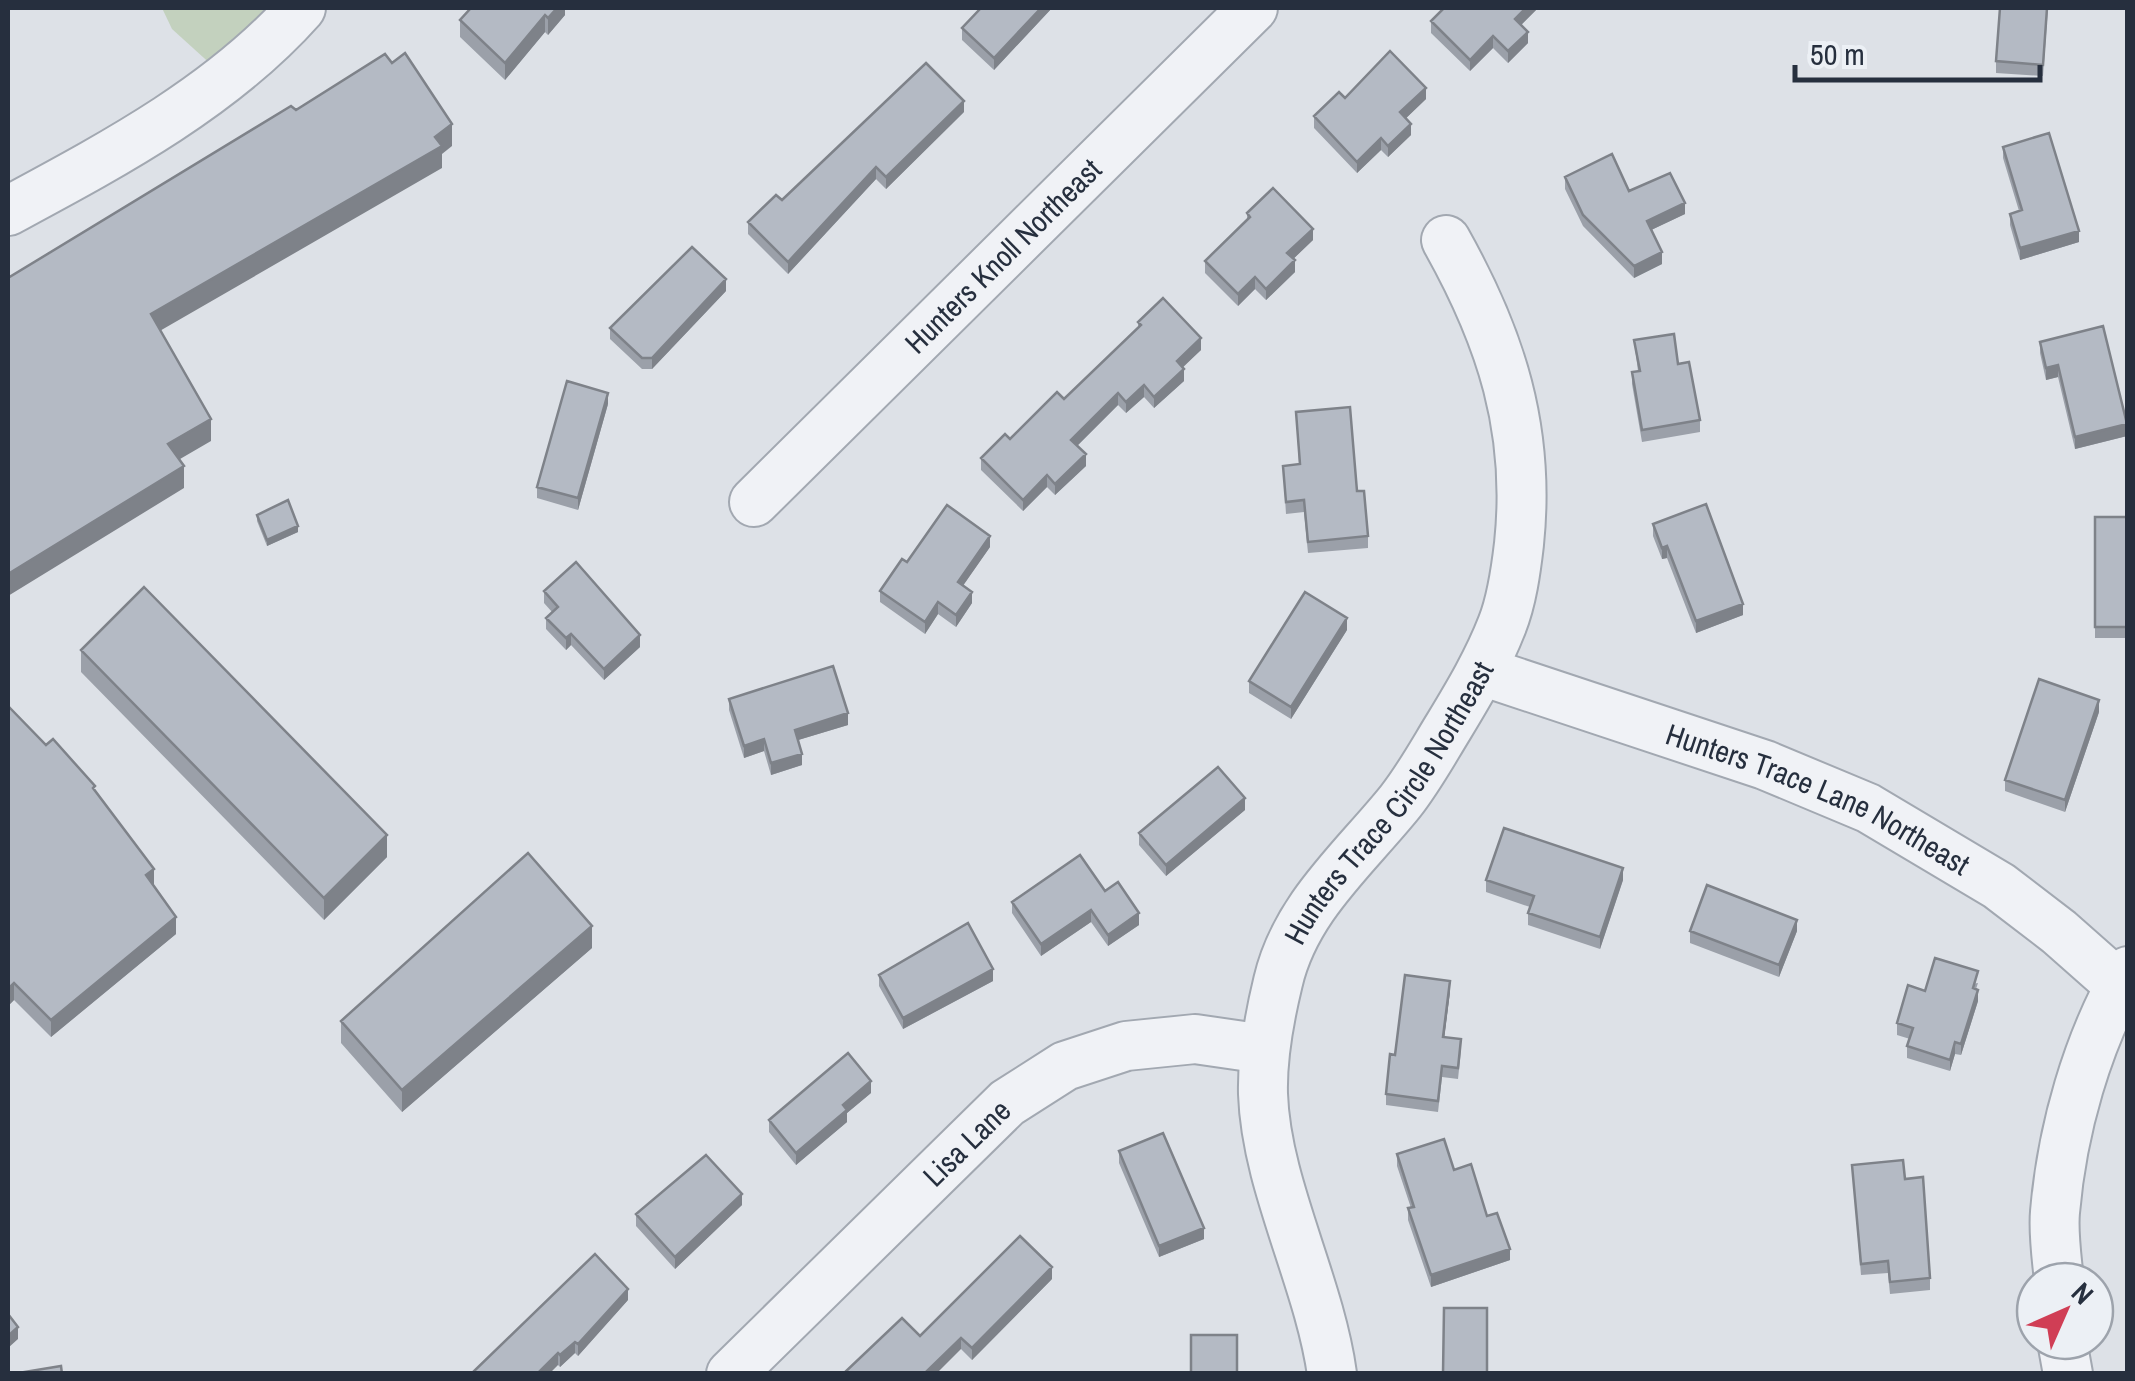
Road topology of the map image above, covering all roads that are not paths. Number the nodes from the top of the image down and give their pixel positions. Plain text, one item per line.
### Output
1 (301, 8) edge
2 (1253, 8) edge
3 (8, 211) edge
4 (1446, 240) dead end
5 (754, 502) dead end
6 (1482, 671) junction
7 (2123, 978) edge
8 (1264, 1048) junction
9 (2058, 1261) edge
10 (731, 1374) edge
11 (1332, 1374) edge

1 - 3 street
2 - 5 street, Hunters Knoll Northeast
4 - 6 street, Hunters Trace Circle Northeast
6 - 7 street, Hunters Trace Lane Northeast
6 - 8 street, Hunters Trace Circle Northeast
7 - 9 street
8 - 10 street, Lisa Lane
8 - 11 street, Hunters Trace Circle Northeast

